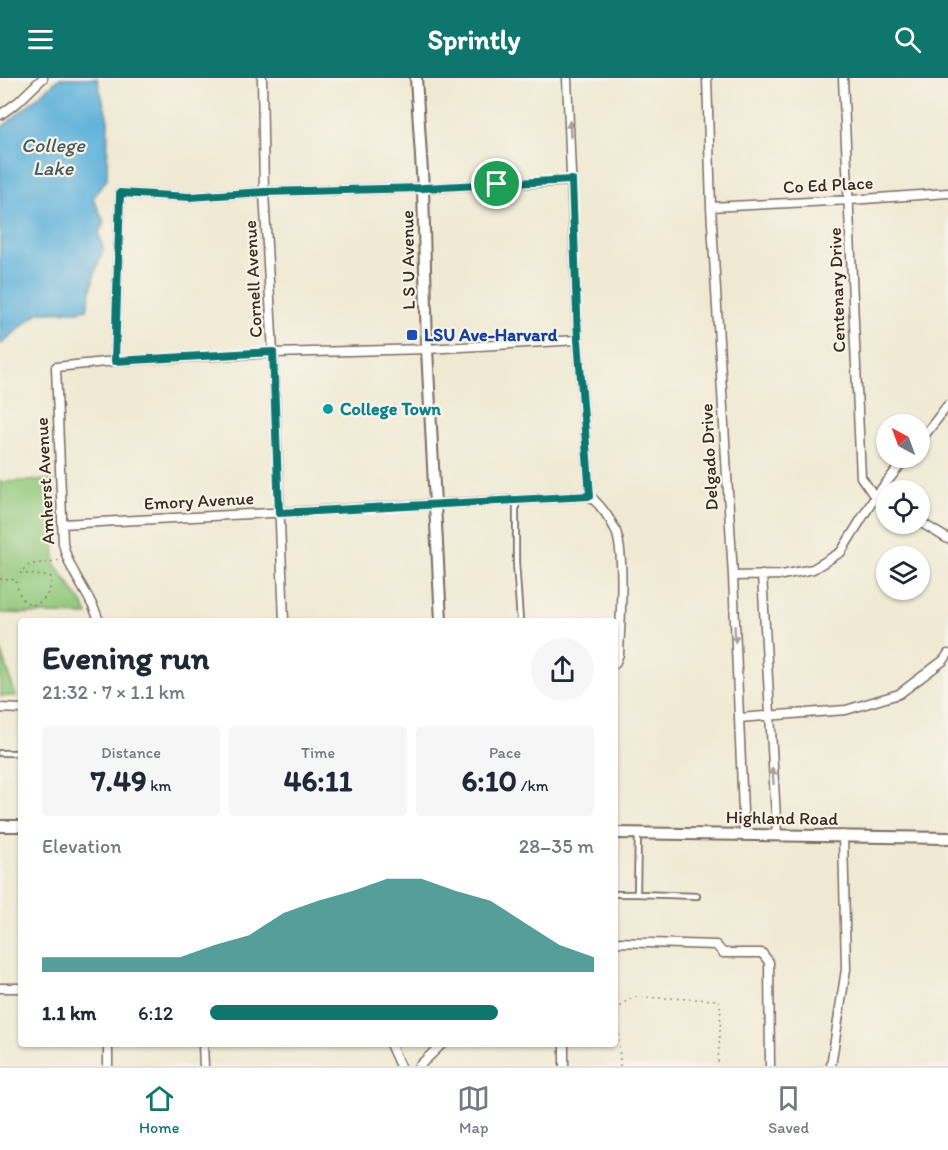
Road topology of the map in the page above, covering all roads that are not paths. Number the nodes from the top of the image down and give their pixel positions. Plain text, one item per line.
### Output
1 (43, 78) edge
2 (262, 78) edge
3 (416, 78) edge
4 (567, 78) edge
5 (707, 78) edge
6 (843, 78) edge
7 (0, 115) edge
8 (572, 180) junction
9 (423, 188) junction
10 (264, 192) junction
11 (948, 193) edge
12 (850, 200) junction
13 (711, 207) junction
14 (578, 340) junction
15 (427, 349) junction
16 (273, 352) junction
17 (115, 361) junction
18 (948, 405) edge
19 (930, 428) edge
20 (898, 468) edge
21 (590, 496) junction
22 (875, 497) junction
23 (516, 501) junction
24 (434, 505) junction
25 (279, 513) junction
26 (62, 524) junction
27 (930, 528) edge
28 (948, 539) edge
29 (762, 575) junction
30 (733, 576) junction
31 (98, 618) edge
32 (284, 618) edge
33 (441, 618) edge
34 (520, 618) edge
35 (948, 654) edge
36 (618, 656) edge
37 (0, 708) edge
38 (18, 709) edge
39 (770, 716) junction
40 (740, 718) junction
41 (0, 753) edge
42 (18, 753) edge
43 (0, 826) edge
44 (18, 826) edge
45 (618, 833) edge
46 (638, 833) junction
47 (744, 835) junction
48 (777, 835) junction
49 (843, 836) junction
50 (948, 838) edge
51 (618, 894) edge
52 (637, 894) junction
53 (697, 896) dead end
54 (618, 942) edge
55 (0, 988) edge
56 (18, 988) edge
57 (108, 1047) edge
58 (203, 1047) edge
59 (391, 1047) edge
60 (439, 1047) edge
61 (564, 1047) edge
62 (108, 1066) edge
63 (204, 1066) edge
64 (400, 1066) edge
65 (419, 1066) edge
66 (564, 1066) edge
67 (770, 1066) edge
68 (831, 1066) edge

1 - 7 street
2 - 10 street, Cornell Avenue
3 - 9 street, L S U Avenue
8 -> 4 street
5 - 13 street, Delgado Drive
6 - 12 street, Centenary Drive
8 - 9 street
8 - 14 street
9 - 10 street
9 - 15 street, L S U Avenue
10 - 16 street, Cornell Avenue
10 - 17 street
11 - 12 street, Co Ed Place
12 - 13 street, Co Ed Place
12 - 22 street, Centenary Drive
13 - 30 street, Delgado Drive
14 - 15 street
14 - 21 street
15 - 16 street
15 - 24 street, L S U Avenue
16 - 17 street
16 - 25 street, Cornell Avenue
17 - 26 street, Amherst Avenue
18 - 19 street
20 - 22 street
21 - 23 street, Emory Avenue
21 - 36 street
22 - 29 street
23 - 24 street, Emory Avenue
23 - 34 lane
24 - 25 street, Emory Avenue
24 - 33 street, L S U Avenue
25 - 26 street, Emory Avenue
25 - 32 street, Cornell Avenue
26 - 31 street, Amherst Avenue
27 - 28 street
29 - 30 street
29 - 39 street
30 -> 40 street, Delgado Drive
35 - 39 street
37 - 38 street
39 - 40 street
48 -> 39 street
40 - 47 street, Delgado Drive
41 - 42 lane
43 - 44 street
45 - 46 street, Highland Road
46 - 47 street, Highland Road
46 - 52 lane
47 - 48 street, Highland Road
48 - 49 street, Highland Road
49 - 50 street, Highland Road
49 - 68 street
51 - 52 lane
52 - 53 lane
54 - 67 street
55 - 56 street
57 - 62 street
58 - 63 street
59 - 64 street
60 - 65 street
61 - 66 street

